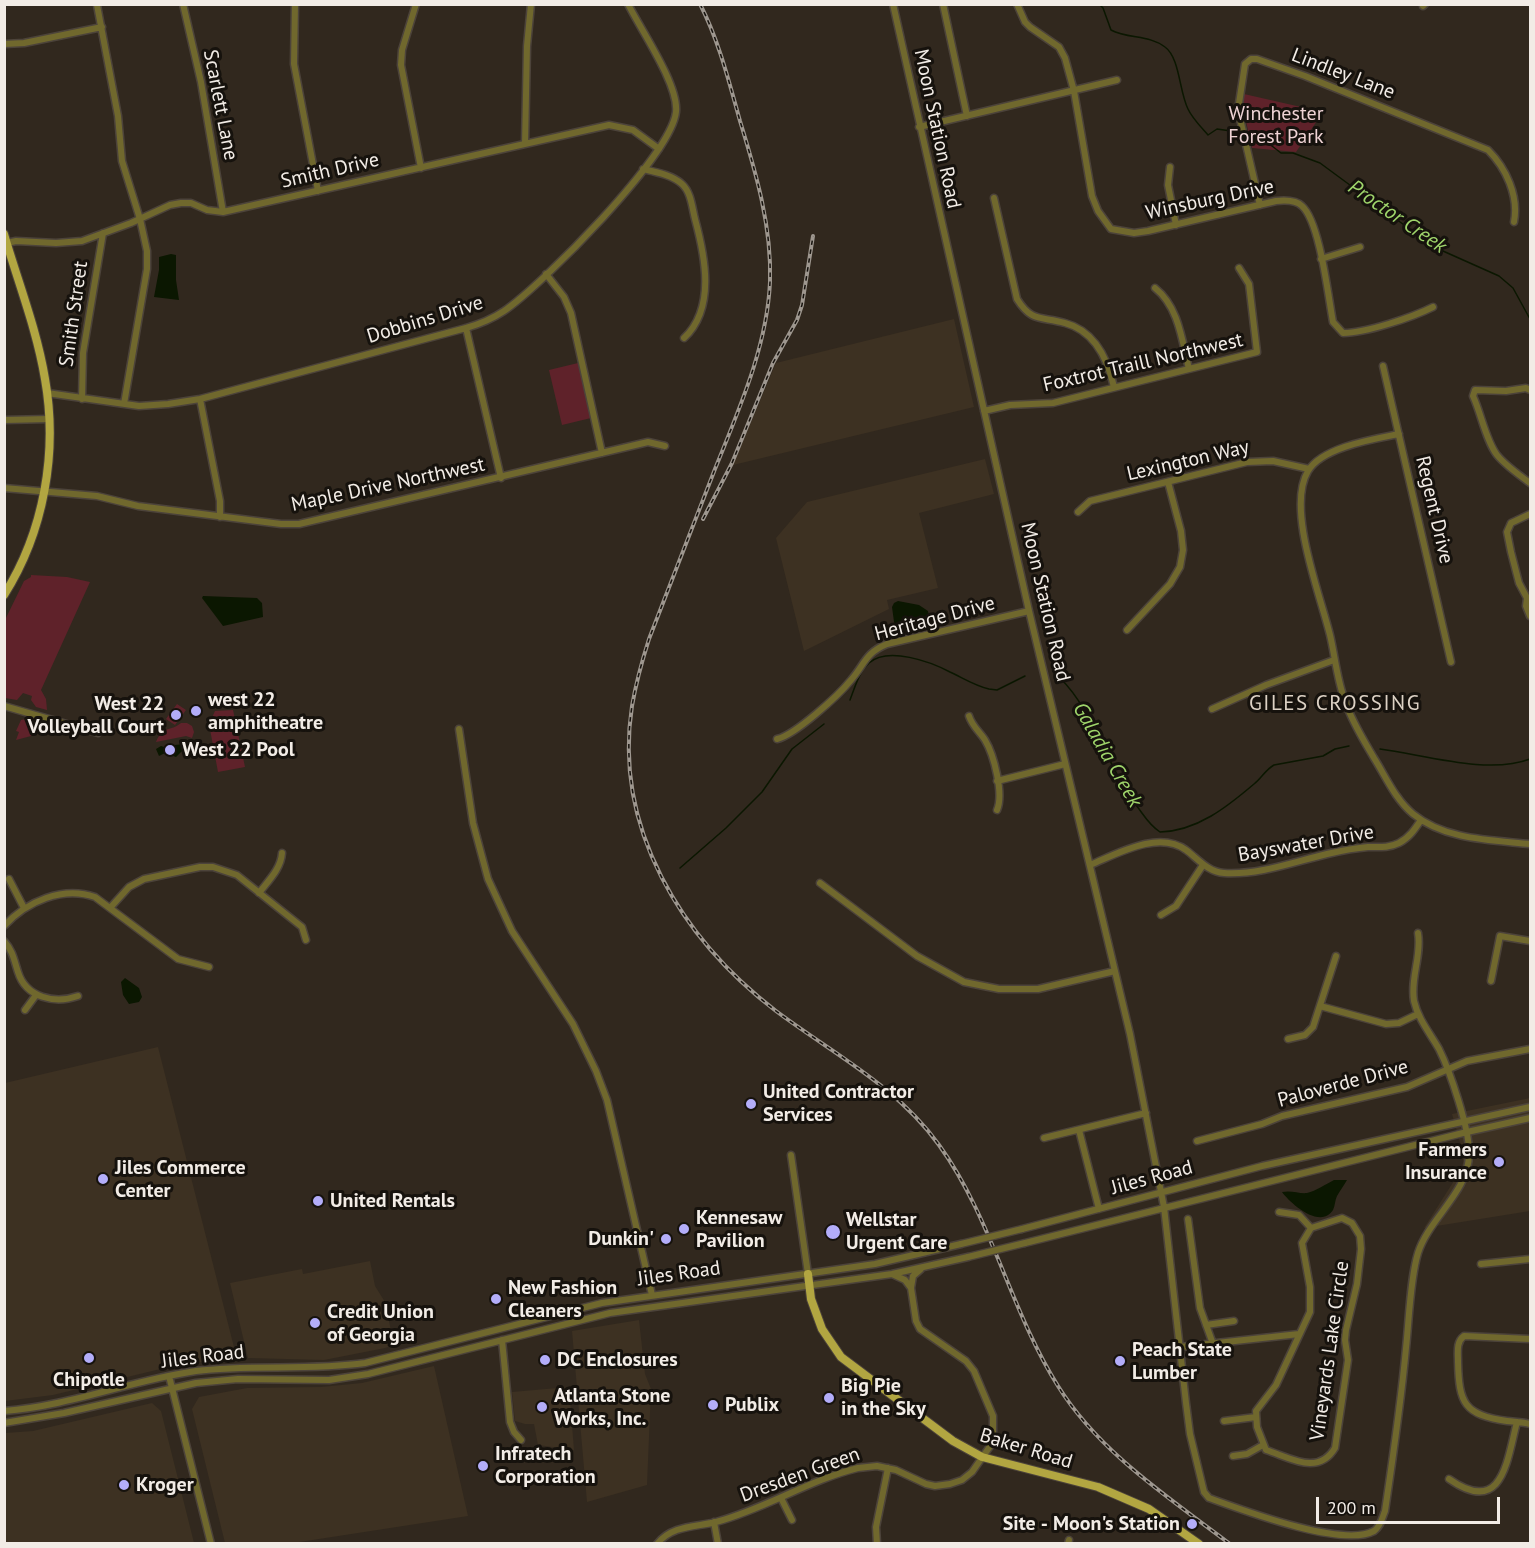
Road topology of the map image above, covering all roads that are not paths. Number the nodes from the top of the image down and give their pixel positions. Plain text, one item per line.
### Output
1 (183, 4) edge
2 (295, 4) edge
3 (416, 4) edge
4 (531, 4) edge
5 (628, 4) edge
6 (893, 4) edge
7 (943, 4) edge
8 (1017, 4) edge
9 (97, 5) edge
10 (102, 27) junction
11 (4, 44) edge
12 (1117, 80) dead end
13 (1074, 91) junction
14 (967, 116) junction
15 (919, 127) junction
16 (525, 144) junction
17 (659, 149) junction
18 (1170, 167) dead end
19 (421, 168) junction
20 (643, 169) junction
21 (318, 191) junction
22 (994, 198) dead end
23 (1260, 205) junction
24 (223, 212) junction
25 (140, 219) junction
26 (1514, 222) dead end
27 (1176, 225) junction
28 (103, 233) junction
29 (4, 234) edge
30 (7, 243) junction
31 (1360, 247) dead end
32 (1321, 260) junction
33 (1239, 268) dead end
34 (546, 274) junction
35 (1155, 288) dead end
36 (1433, 307) dead end
37 (466, 328) junction
38 (684, 338) dead end
39 (1383, 366) dead end
40 (1189, 369) junction
41 (1114, 387) junction
42 (1530, 390) edge
43 (47, 393) junction
44 (82, 399) junction
45 (200, 399) junction
46 (124, 404) junction
47 (984, 411) junction
48 (49, 419) junction
49 (4, 420) edge
50 (1399, 434) junction
51 (665, 446) dead end
52 (602, 453) junction
53 (1309, 469) junction
54 (501, 478) junction
55 (1168, 482) junction
56 (1530, 483) edge
57 (4, 489) edge
58 (43, 493) junction
59 (1078, 512) dead end
60 (1530, 514) edge
61 (220, 517) junction
62 (4, 595) edge
63 (1529, 597) edge
64 (1029, 611) junction
65 (1530, 616) edge
66 (1127, 630) dead end
67 (1334, 660) junction
68 (1451, 662) dead end
69 (4, 706) edge
70 (1212, 709) dead end
71 (969, 716) dead end
72 (459, 729) dead end
73 (98, 733) dead end
74 (777, 739) dead end
75 (1065, 764) junction
76 (997, 781) junction
77 (997, 810) dead end
78 (1421, 820) junction
79 (1530, 844) edge
80 (282, 853) dead end
81 (1090, 865) junction
82 (1203, 865) junction
83 (9, 879) dead end
84 (820, 883) dead end
85 (259, 893) junction
86 (24, 908) junction
87 (110, 908) junction
88 (1161, 915) dead end
89 (4, 926) edge
90 (1418, 933) dead end
91 (306, 940) dead end
92 (4, 941) edge
93 (1530, 941) edge
94 (1336, 956) dead end
95 (209, 967) dead end
96 (1114, 970) junction
97 (1491, 981) dead end
98 (36, 995) junction
99 (78, 996) dead end
100 (1320, 1006) junction
101 (25, 1010) dead end
102 (1418, 1014) junction
103 (1288, 1039) dead end
104 (1530, 1049) edge
105 (1447, 1068) junction
106 (1530, 1107) edge
107 (1146, 1113) junction
108 (1530, 1118) edge
109 (1464, 1122) junction
110 (1079, 1130) junction
111 (1467, 1132) junction
112 (1044, 1138) dead end
113 (1197, 1141) dead end
114 (791, 1155) dead end
115 (1161, 1193) junction
116 (1164, 1207) junction
117 (1099, 1209) junction
118 (1280, 1212) dead end
119 (1188, 1219) dead end
120 (1311, 1228) junction
121 (1530, 1259) edge
122 (1481, 1264) dead end
123 (921, 1268) junction
124 (808, 1274) junction
125 (892, 1274) junction
126 (809, 1286) junction
127 (911, 1288) junction
128 (652, 1294) junction
129 (1234, 1321) dead end
130 (1206, 1325) junction
131 (1299, 1334) junction
132 (1530, 1339) edge
133 (502, 1340) junction
134 (1213, 1344) junction
135 (1180, 1347) junction
136 (169, 1376) junction
137 (172, 1388) junction
138 (4, 1409) edge
139 (1256, 1417) junction
140 (1224, 1421) dead end
141 (1517, 1422) junction
142 (4, 1423) edge
143 (1530, 1424) edge
144 (521, 1440) dead end
145 (1263, 1445) junction
146 (1233, 1456) dead end
147 (982, 1457) junction
148 (888, 1468) junction
149 (1449, 1479) dead end
150 (781, 1498) junction
151 (792, 1520) dead end
152 (714, 1522) junction
153 (211, 1544) edge
154 (657, 1544) edge
155 (718, 1544) edge
156 (877, 1544) edge
157 (1199, 1544) edge

1 - 24 street, Scarlett Lane
2 - 21 street
3 - 19 street
4 - 16 street
5 - 17 street, Dobbins Drive
6 - 15 street, Moon Station Road
7 - 14 street
8 - 13 street, Winsburg Drive
9 - 10 street
10 - 11 street
10 - 25 street
12 - 13 street
13 - 14 street
13 - 27 street, Winsburg Drive
14 - 15 street
15 - 47 street, Moon Station Road
16 - 17 street, Smith Drive
16 - 19 street, Smith Drive
17 - 20 street, Dobbins Drive
18 - 27 street
19 - 21 street, Smith Drive
20 - 34 street, Dobbins Drive
20 - 38 street
21 - 24 street, Smith Drive
22 - 41 street
23 - 26 street, Lindley Lane
23 - 27 street, Winsburg Drive
23 - 32 street, Winsburg Drive
24 - 25 street, Smith Drive
25 - 28 street, Smith Drive
25 - 46 street
28 - 30 street, Smith Drive
28 - 44 street, Smith Street
29 - 30 main road
30 - 43 main road
31 - 32 street
32 - 36 street, Winsburg Drive
33 - 40 street, Foxtrot Traill Northwest
34 - 37 street, Dobbins Drive
34 - 52 street
35 - 40 street
37 - 45 street, Dobbins Drive
37 - 54 street
39 - 50 street, Regent Drive
40 - 41 street, Foxtrot Traill Northwest
41 - 47 street, Foxtrot Traill Northwest
42 - 56 street
43 - 44 street, Dobbins Drive
43 - 48 main road
44 - 46 street, Dobbins Drive
45 - 46 street, Dobbins Drive
45 - 61 street
47 - 64 street, Moon Station Road
48 - 49 street
48 - 58 main road
50 - 53 street
50 - 68 street, Regent Drive
51 - 52 street, Maple Drive Northwest
52 - 54 street, Maple Drive Northwest
53 - 55 street, Lexington Way
53 - 67 street
54 - 61 street, Maple Drive Northwest
55 - 59 street, Lexington Way
55 - 66 street
57 - 58 street, Maple Drive Northwest
58 - 61 street, Maple Drive Northwest
58 - 62 main road
60 - 63 street
63 - 65 street
64 - 74 street, Heritage Drive
64 - 75 street, Moon Station Road
67 - 70 street
67 - 78 street
69 - 73 street
71 - 76 street
72 - 128 street
75 - 76 street
75 - 81 street, Moon Station Road
76 - 77 street
78 - 79 street
78 - 82 street, Bayswater Drive
80 - 85 street
81 - 82 street, Bayswater Drive
81 - 96 street, Moon Station Road
82 - 88 street
83 - 86 street
84 - 96 street
85 - 87 street
85 - 91 street
86 - 87 street
86 - 89 street
87 - 95 street
90 - 102 street
92 - 98 street
93 - 97 street
94 - 100 street
96 - 107 street, Moon Station Road
98 - 99 street
98 - 101 street
100 - 102 street
100 - 103 street
102 - 105 street
104 - 105 street, Paloverde Drive
105 - 109 street
105 - 113 street, Paloverde Drive
106 - 109 street, Jiles Road
107 - 110 street
107 - 115 street, Moon Station Road
108 - 111 street, Jiles Road
109 - 111 street
109 - 115 street, Jiles Road
110 - 112 street
110 - 117 street
111 - 116 street, Jiles Road
111 - 135 street, Moon Station Road
114 - 124 street
115 - 116 street, Moon Station Road
115 - 117 street, Jiles Road
116 - 123 street, Jiles Road, bridge
116 - 135 street, Moon Station Road
117 - 124 street, Jiles Road, bridge
118 - 120 street
119 - 130 street
120 - 131 street, Vineyards Lake Circle
120 - 145 street, Vineyards Lake Circle
121 - 122 street
123 - 125 street, Jiles Road
123 - 127 street
124 - 126 main road, Baker Road
124 - 128 street, Jiles Road
125 - 126 street, Jiles Road
125 - 127 street
126 - 133 street, Jiles Road
126 - 147 main road, Baker Road
127 - 147 street, Dresden Green
128 - 136 street, Jiles Road
129 - 130 street
130 - 134 street
131 - 134 street
131 - 139 street, Vineyards Lake Circle
132 - 141 street
133 - 137 street, Jiles Road
133 - 144 street
134 - 135 street
136 - 137 street
136 - 138 street, Jiles Road
137 - 142 street, Jiles Road
137 - 153 street
139 - 140 street
139 - 145 street
141 - 143 street
141 - 149 street
145 - 146 street
147 - 148 street, Dresden Green
147 - 157 main road, Baker Road
148 - 150 street, Dresden Green
148 - 156 street
150 - 151 street
150 - 152 street, Dresden Green
152 - 154 street, Dresden Green
152 - 155 street

